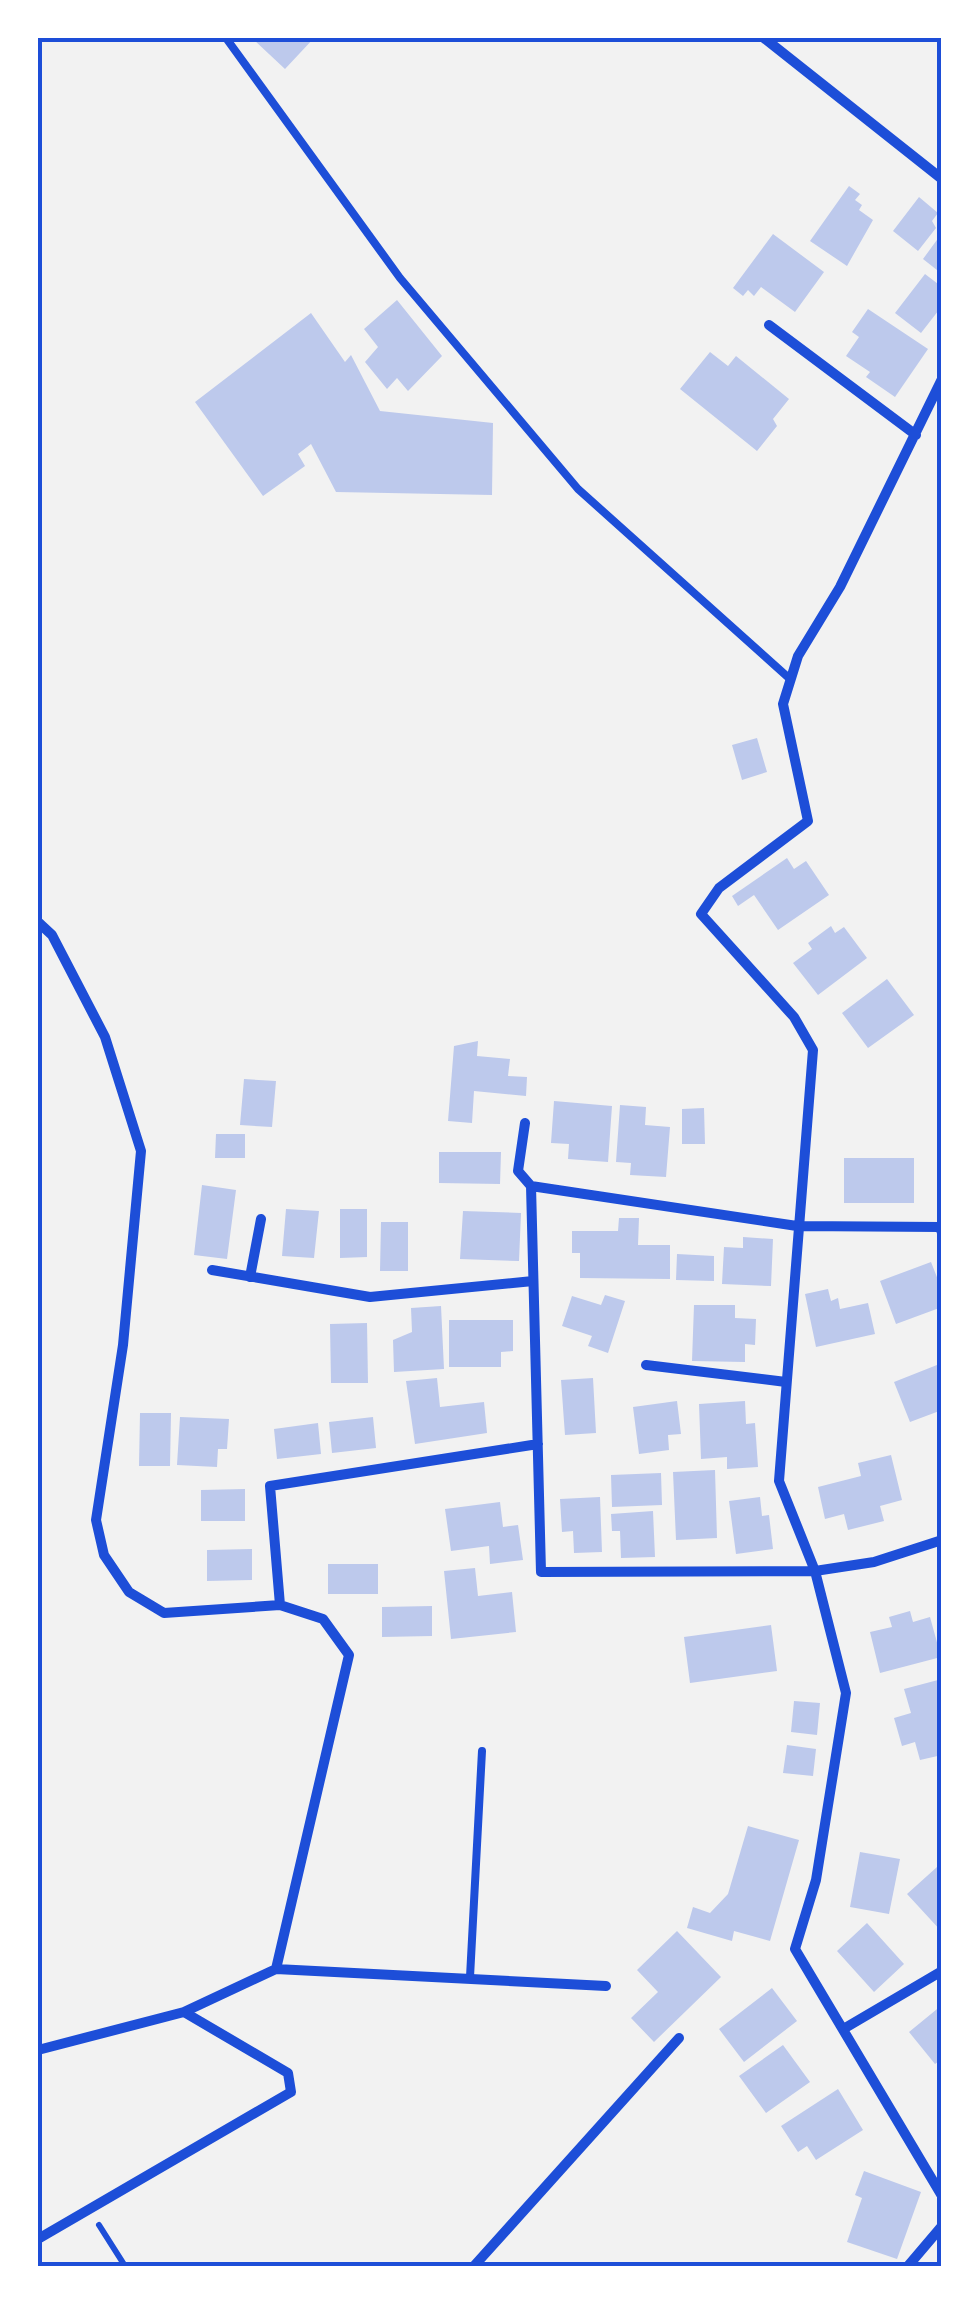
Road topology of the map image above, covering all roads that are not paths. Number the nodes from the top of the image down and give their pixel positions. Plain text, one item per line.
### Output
1 (226, 38) edge
2 (764, 38) edge
3 (942, 180) edge
4 (769, 326) dead end
5 (942, 379) edge
6 (916, 435) junction
7 (790, 679) junction
8 (38, 922) edge
9 (525, 1123) dead end
10 (531, 1186) junction
11 (261, 1219) dead end
12 (798, 1226) junction
13 (942, 1232) edge
14 (212, 1270) dead end
15 (250, 1276) junction
16 (534, 1281) junction
17 (646, 1366) dead end
18 (786, 1382) junction
19 (538, 1444) junction
20 (942, 1540) edge
21 (815, 1571) junction
22 (280, 1605) junction
23 (482, 1751) dead end
24 (276, 1969) junction
25 (942, 1971) edge
26 (470, 1977) junction
27 (606, 1986) dead end
28 (184, 2012) junction
29 (845, 2028) junction
30 (679, 2038) dead end
31 (38, 2050) edge
32 (942, 2196) edge
33 (942, 2226) edge
34 (38, 2239) edge
35 (474, 2266) edge
36 (908, 2266) edge

1 - 7 lane
2 - 3 street
4 - 6 street
5 - 6 street
6 - 7 street
7 - 12 street
8 - 22 street
9 - 10 street
10 - 12 street
10 - 16 street
11 - 15 street
12 - 13 street
12 - 18 street
14 - 15 street
15 - 16 street
16 - 19 street
17 - 18 street
18 - 21 street
19 - 21 street
19 - 22 street
20 - 21 street
21 - 29 street
22 - 24 street
23 - 26 lane
24 - 26 street
24 - 28 street
25 - 29 street
26 - 27 street
28 - 31 street
28 - 34 street
29 - 32 street
30 - 35 street
33 - 36 street

